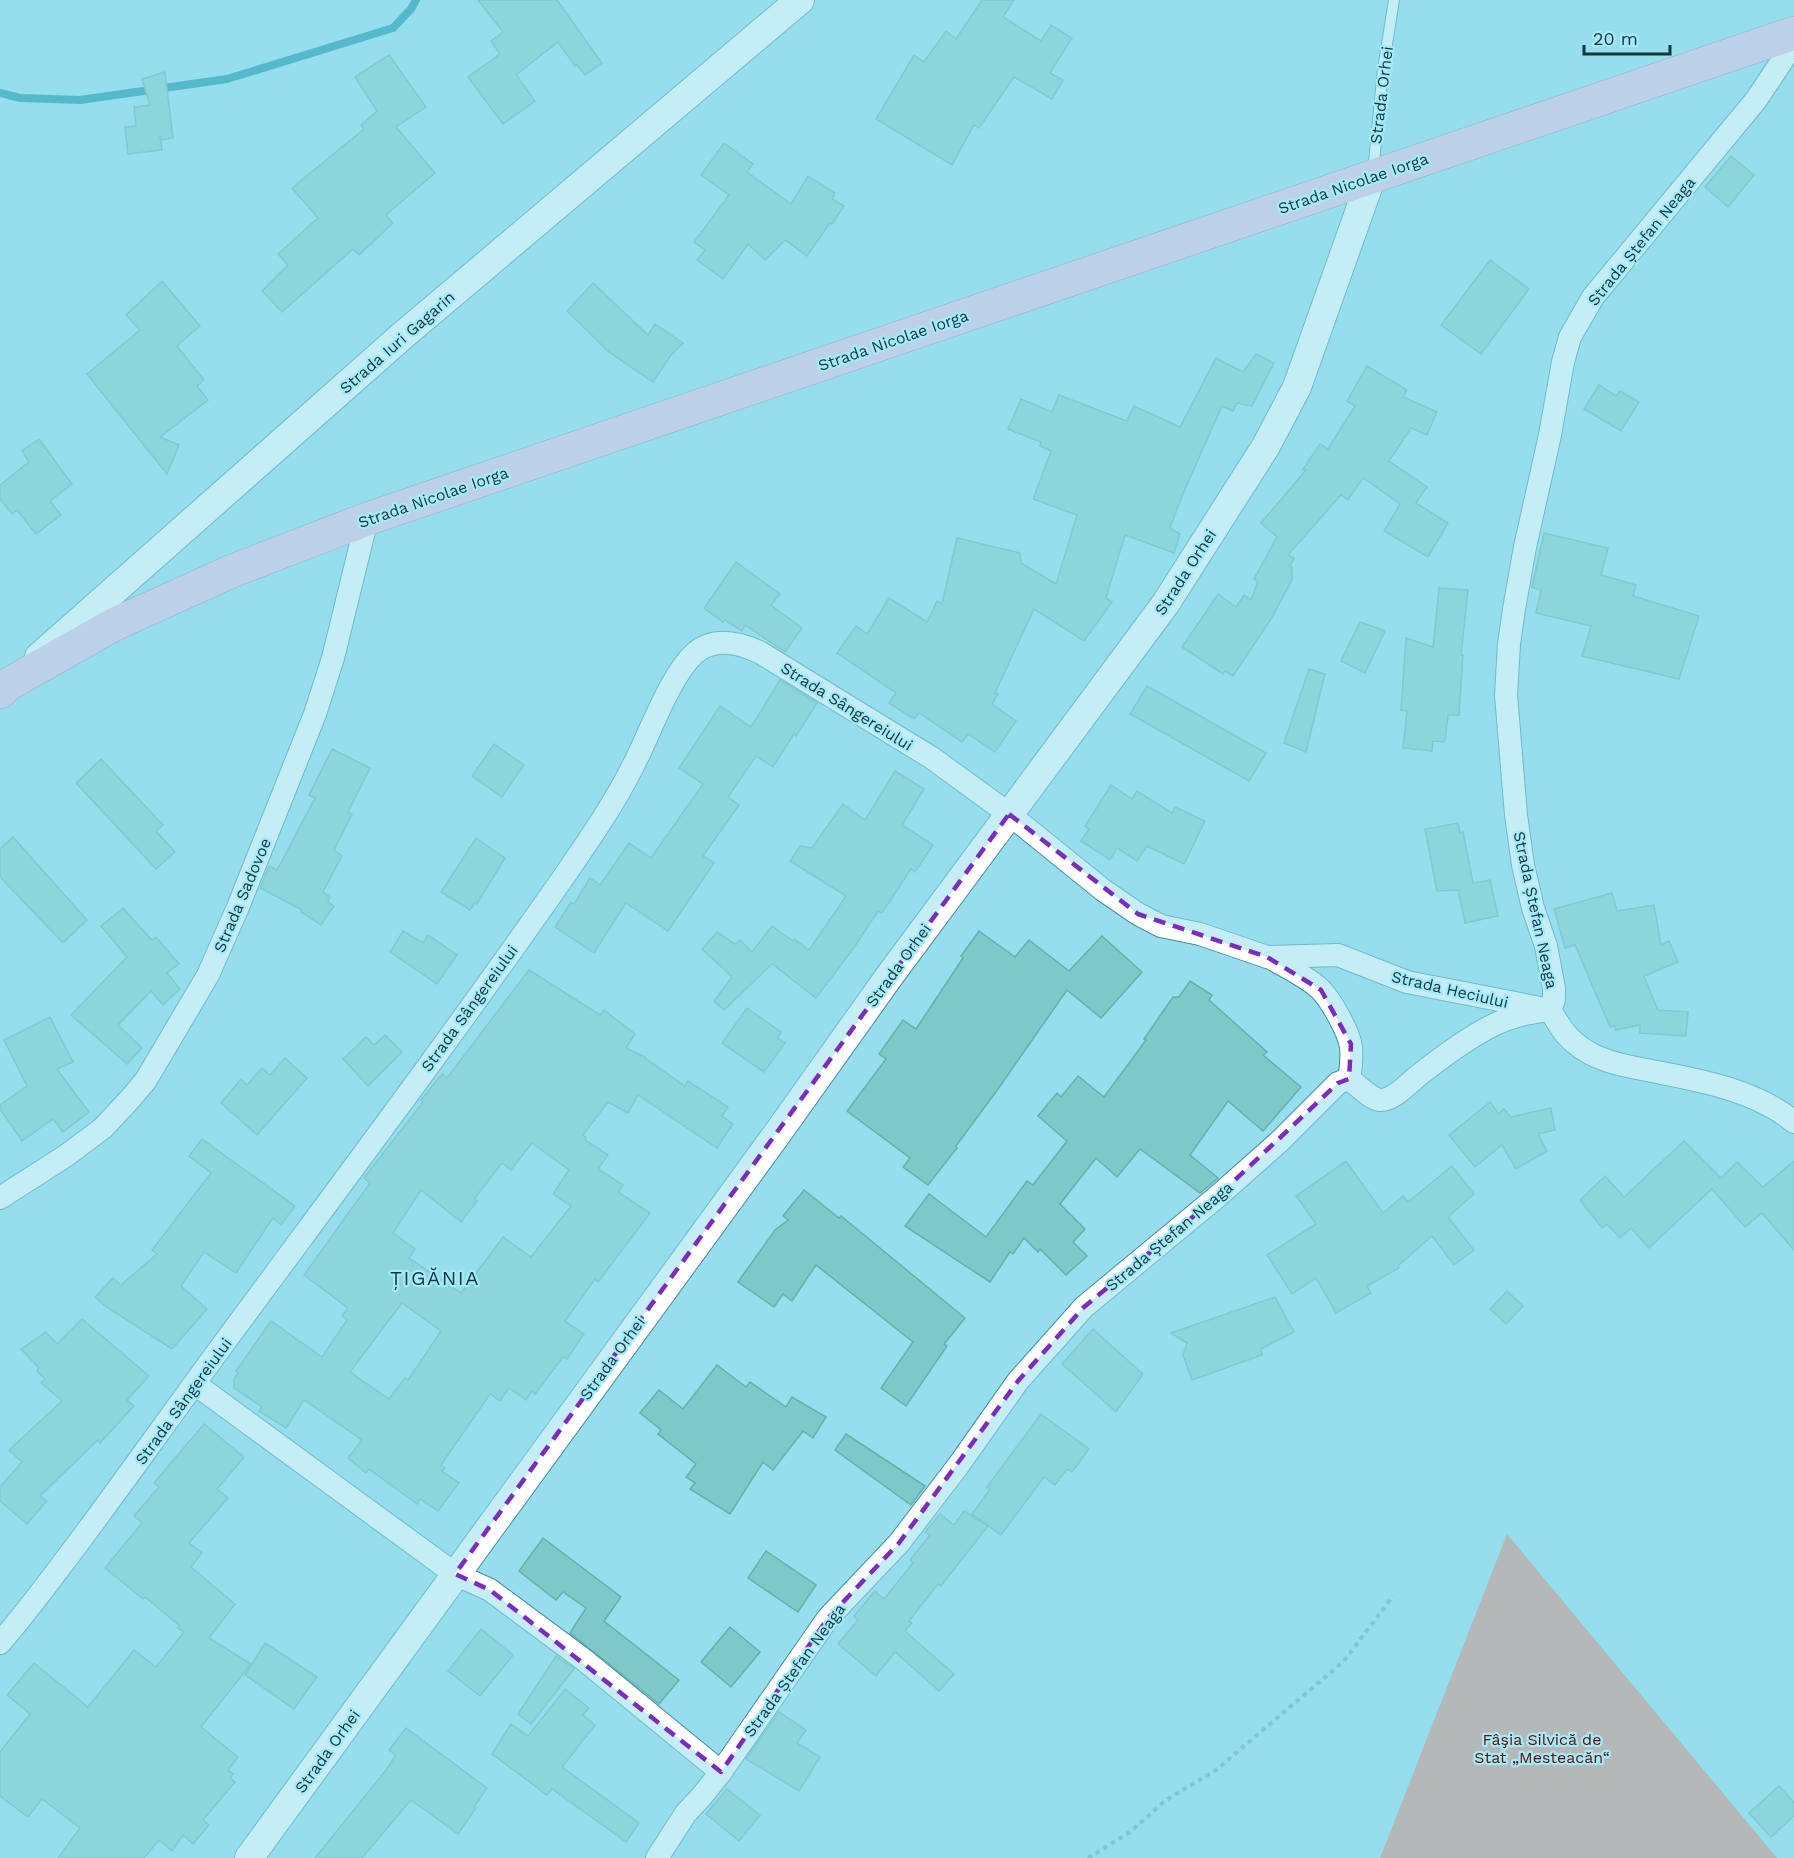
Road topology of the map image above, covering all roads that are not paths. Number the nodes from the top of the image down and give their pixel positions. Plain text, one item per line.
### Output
1 (800, 0) edge
2 (1395, 0) edge
3 (1794, 33) edge
4 (1794, 43) edge
5 (1372, 176) junction
6 (367, 519) junction
7 (4, 688) edge
8 (1009, 814) junction
9 (1267, 957) junction
10 (1550, 1010) junction
11 (1349, 1079) junction
12 (1794, 1122) edge
13 (0, 1198) edge
14 (195, 1384) junction
15 (456, 1574) junction
16 (0, 1643) edge
17 (721, 1772) junction
18 (249, 1858) edge
19 (657, 1858) edge

1 - 7 street, Strada Iuri Gagarin
2 - 5 lane, Strada Orhei
3 - 5 main road, Strada Nicolae Iorga
4 - 10 street, Strada Ștefan Neaga
5 - 6 main road, Strada Nicolae Iorga
5 - 8 street, Strada Orhei
6 - 7 main road, Strada Nicolae Iorga
6 - 13 street, Strada Sadovoe
8 - 9 street, Strada Heciului
8 - 14 street, Strada Sângereiului
8 - 15 street, Strada Orhei
9 - 10 street, Strada Heciului
9 - 11 street
10 - 11 street, Strada Ștefan Neaga
10 - 12 street
11 - 17 street, Strada Ștefan Neaga
14 - 15 street
14 - 16 street, Strada Sângereiului
15 - 17 street
15 - 18 street, Strada Orhei
17 - 19 street, Strada Ștefan Neaga

